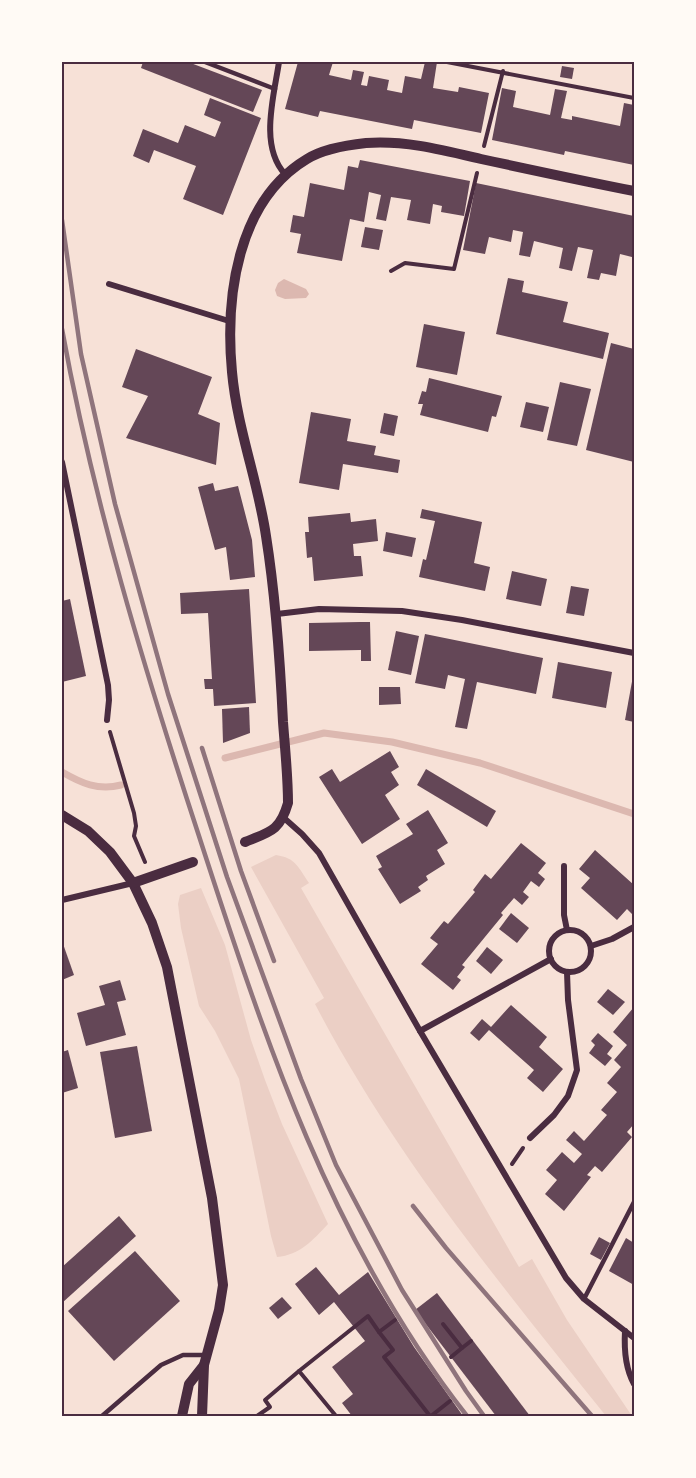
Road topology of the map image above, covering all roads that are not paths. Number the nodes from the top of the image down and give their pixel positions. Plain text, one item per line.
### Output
1 (205, 62) edge
2 (279, 62) edge
3 (275, 89) junction
4 (285, 174) junction
5 (634, 192) edge
6 (109, 284) dead end
7 (229, 321) junction
8 (62, 462) edge
9 (277, 614) junction
10 (634, 653) edge
11 (107, 720) road end
12 (62, 815) edge
13 (284, 818) junction
14 (245, 842) dead end
15 (193, 862) dead end
16 (564, 866) dead end
17 (133, 883) junction
18 (62, 900) edge
19 (634, 927) edge
20 (567, 930) junction
21 (591, 946) junction
22 (551, 959) junction
23 (567, 972) junction
24 (420, 1031) junction
25 (530, 1138) road end
26 (634, 1202) edge
27 (584, 1299) junction
28 (625, 1331) junction
29 (634, 1338) edge
30 (205, 1360) junction
31 (634, 1384) edge
32 (102, 1416) edge
33 (182, 1416) edge
34 (202, 1416) edge

1 - 3 lane
2 - 3 street
3 - 4 street
4 - 5 street
4 - 7 street
6 - 7 street
7 - 9 street
8 - 11 street
9 - 10 street
9 - 13 street
12 - 17 street
13 - 14 street
13 - 24 street
15 - 17 street
16 - 20 street
17 - 18 street
17 - 30 street
19 - 21 street
20 - 21 street
20 - 22 street
21 - 23 street
22 - 23 street
22 - 24 street
23 - 25 street
24 - 27 street
26 - 27 lane
27 - 28 street
28 - 29 street
28 - 31 street
30 - 32 lane
30 - 33 street
30 - 34 street

